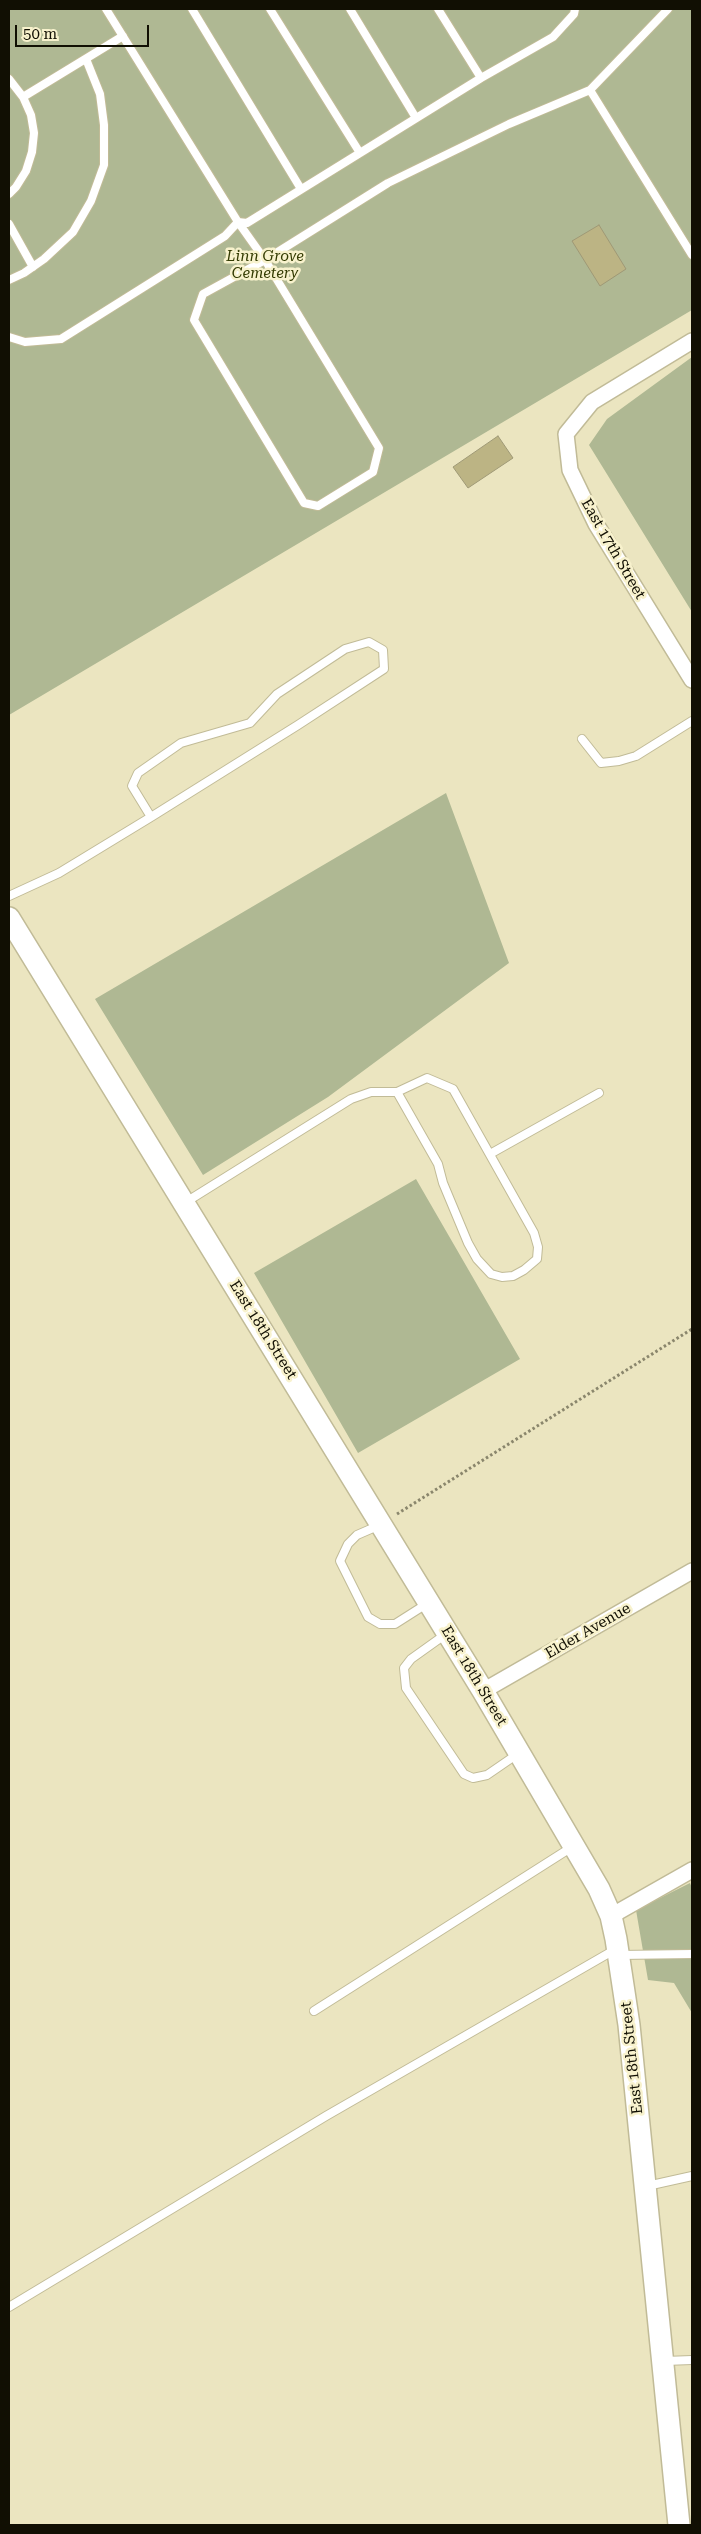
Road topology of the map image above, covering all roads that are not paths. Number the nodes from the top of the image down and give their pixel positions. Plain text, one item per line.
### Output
1 (106, 9) edge
2 (192, 9) edge
3 (270, 9) edge
4 (350, 9) edge
5 (438, 9) edge
6 (575, 9) edge
7 (668, 9) edge
8 (123, 36) junction
9 (86, 59) junction
10 (481, 78) junction
11 (9, 79) edge
12 (590, 90) junction
13 (23, 97) junction
14 (416, 118) junction
15 (360, 153) junction
16 (302, 190) junction
17 (9, 194) edge
18 (238, 222) junction
19 (9, 224) edge
20 (692, 255) edge
21 (265, 260) junction
22 (33, 267) junction
23 (9, 280) edge
24 (9, 337) edge
25 (692, 341) edge
26 (692, 680) edge
27 (692, 721) edge
28 (582, 739) dead end
29 (151, 817) junction
30 (9, 896) edge
31 (9, 918) edge
32 (397, 1092) junction
33 (599, 1093) dead end
34 (490, 1154) junction
35 (185, 1204) junction
36 (382, 1524) junction
37 (692, 1571) edge
38 (429, 1602) junction
39 (448, 1633) junction
40 (483, 1691) junction
41 (519, 1753) junction
42 (573, 1846) junction
43 (692, 1870) edge
44 (611, 1916) junction
45 (619, 1952) junction
46 (692, 1954) edge
47 (314, 2011) dead end
48 (692, 2176) edge
49 (645, 2187) junction
50 (9, 2307) edge
51 (692, 2360) edge
52 (663, 2361) junction
53 (681, 2518) edge

1 - 8 lane
2 - 16 lane
3 - 15 lane
4 - 14 lane
5 - 10 lane
6 - 10 lane
7 - 12 lane
8 - 9 lane
8 - 18 lane
9 - 13 lane
9 - 22 lane
10 - 14 lane
11 - 13 lane
12 - 20 lane
12 - 21 lane
13 - 17 lane
14 - 15 lane
15 - 16 lane
16 - 18 lane
18 - 21 lane
18 - 24 lane
19 - 22 lane
21 - 21 lane
22 - 23 lane
25 - 26 street, East 17th Street
27 - 28 lane
29 - 29 lane
29 - 30 lane
31 - 35 street, East 18th Street
32 - 34 lane
32 - 34 lane
32 - 35 lane
33 - 34 lane
35 - 36 street, East 18th Street
36 - 38 street, East 18th Street
36 - 38 lane
37 - 40 street, Elder Avenue
38 - 39 street, East 18th Street
39 - 40 street, East 18th Street
39 - 41 lane
40 - 41 street, East 18th Street
41 - 42 street, East 18th Street
42 - 44 street, East 18th Street
42 - 47 lane
43 - 44 street
44 - 45 street, East 18th Street
45 - 46 lane
45 - 49 street, East 18th Street
45 - 50 lane
48 - 49 lane
49 - 52 street, East 18th Street
51 - 52 lane
52 - 53 street, East 18th Street

